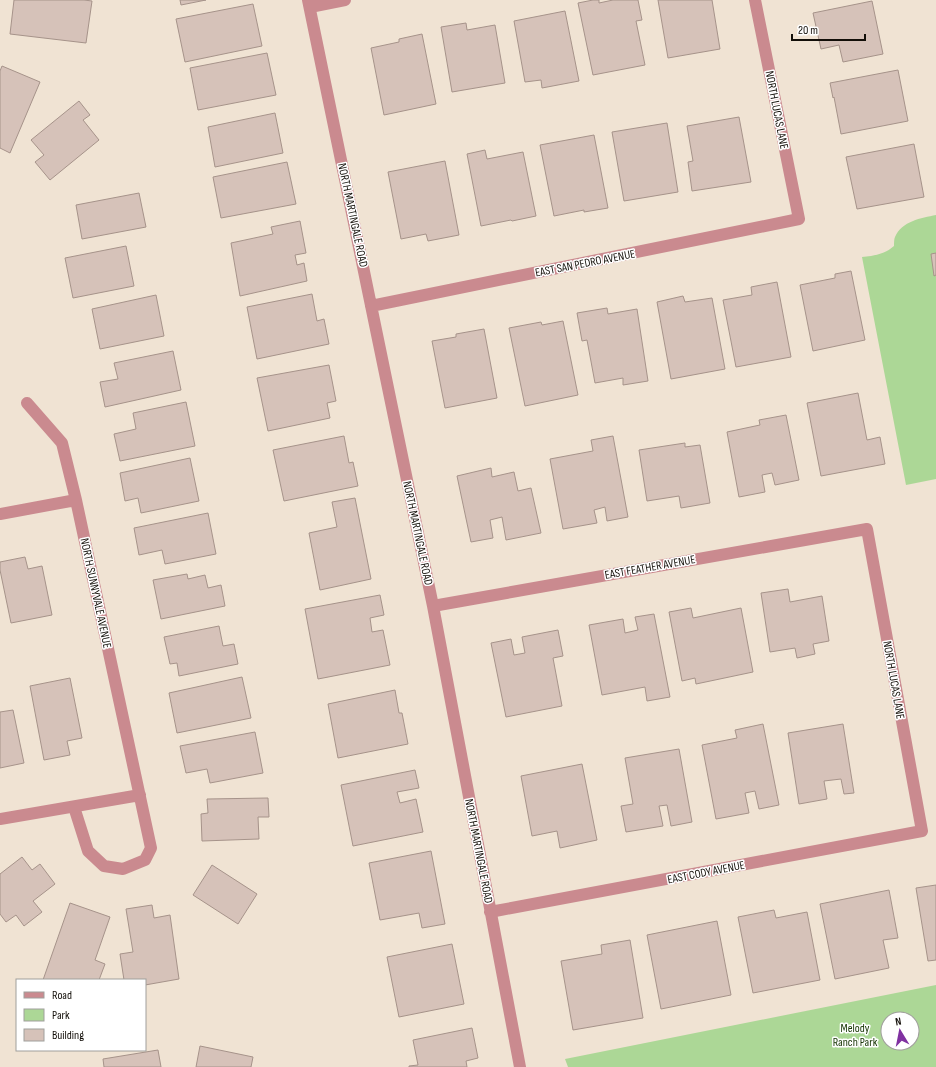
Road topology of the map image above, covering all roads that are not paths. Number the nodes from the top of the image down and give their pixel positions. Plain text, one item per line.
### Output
1 (345, 0) edge
2 (755, 0) edge
3 (309, 4) edge
4 (799, 219) joint
5 (371, 306) junction
6 (27, 403) dead end
7 (76, 500) junction
8 (0, 514) edge
9 (868, 529) joint
10 (433, 606) junction
11 (140, 795) junction
12 (74, 807) junction
13 (0, 819) edge
14 (922, 832) joint
15 (490, 912) junction
16 (520, 1067) edge

1 - 3 street
2 - 4 street, NORTH LUCAS LANE
3 - 5 street, NORTH MARTINGALE ROAD
4 - 5 street, EAST SAN PEDRO AVENUE
5 - 10 street, NORTH MARTINGALE ROAD
6 - 7 street, NORTH SUNNYVALE AVENUE
7 - 8 street
7 - 11 street, NORTH SUNNYVALE AVENUE
9 - 10 street, EAST FEATHER AVENUE
9 - 14 street, NORTH LUCAS LANE
10 - 15 street, NORTH MARTINGALE ROAD
11 - 12 street
11 - 12 street, NORTH SUNNYVALE AVENUE
12 - 13 street
14 - 15 street, EAST CODY AVENUE
15 - 16 street, NORTH MARTINGALE ROAD

